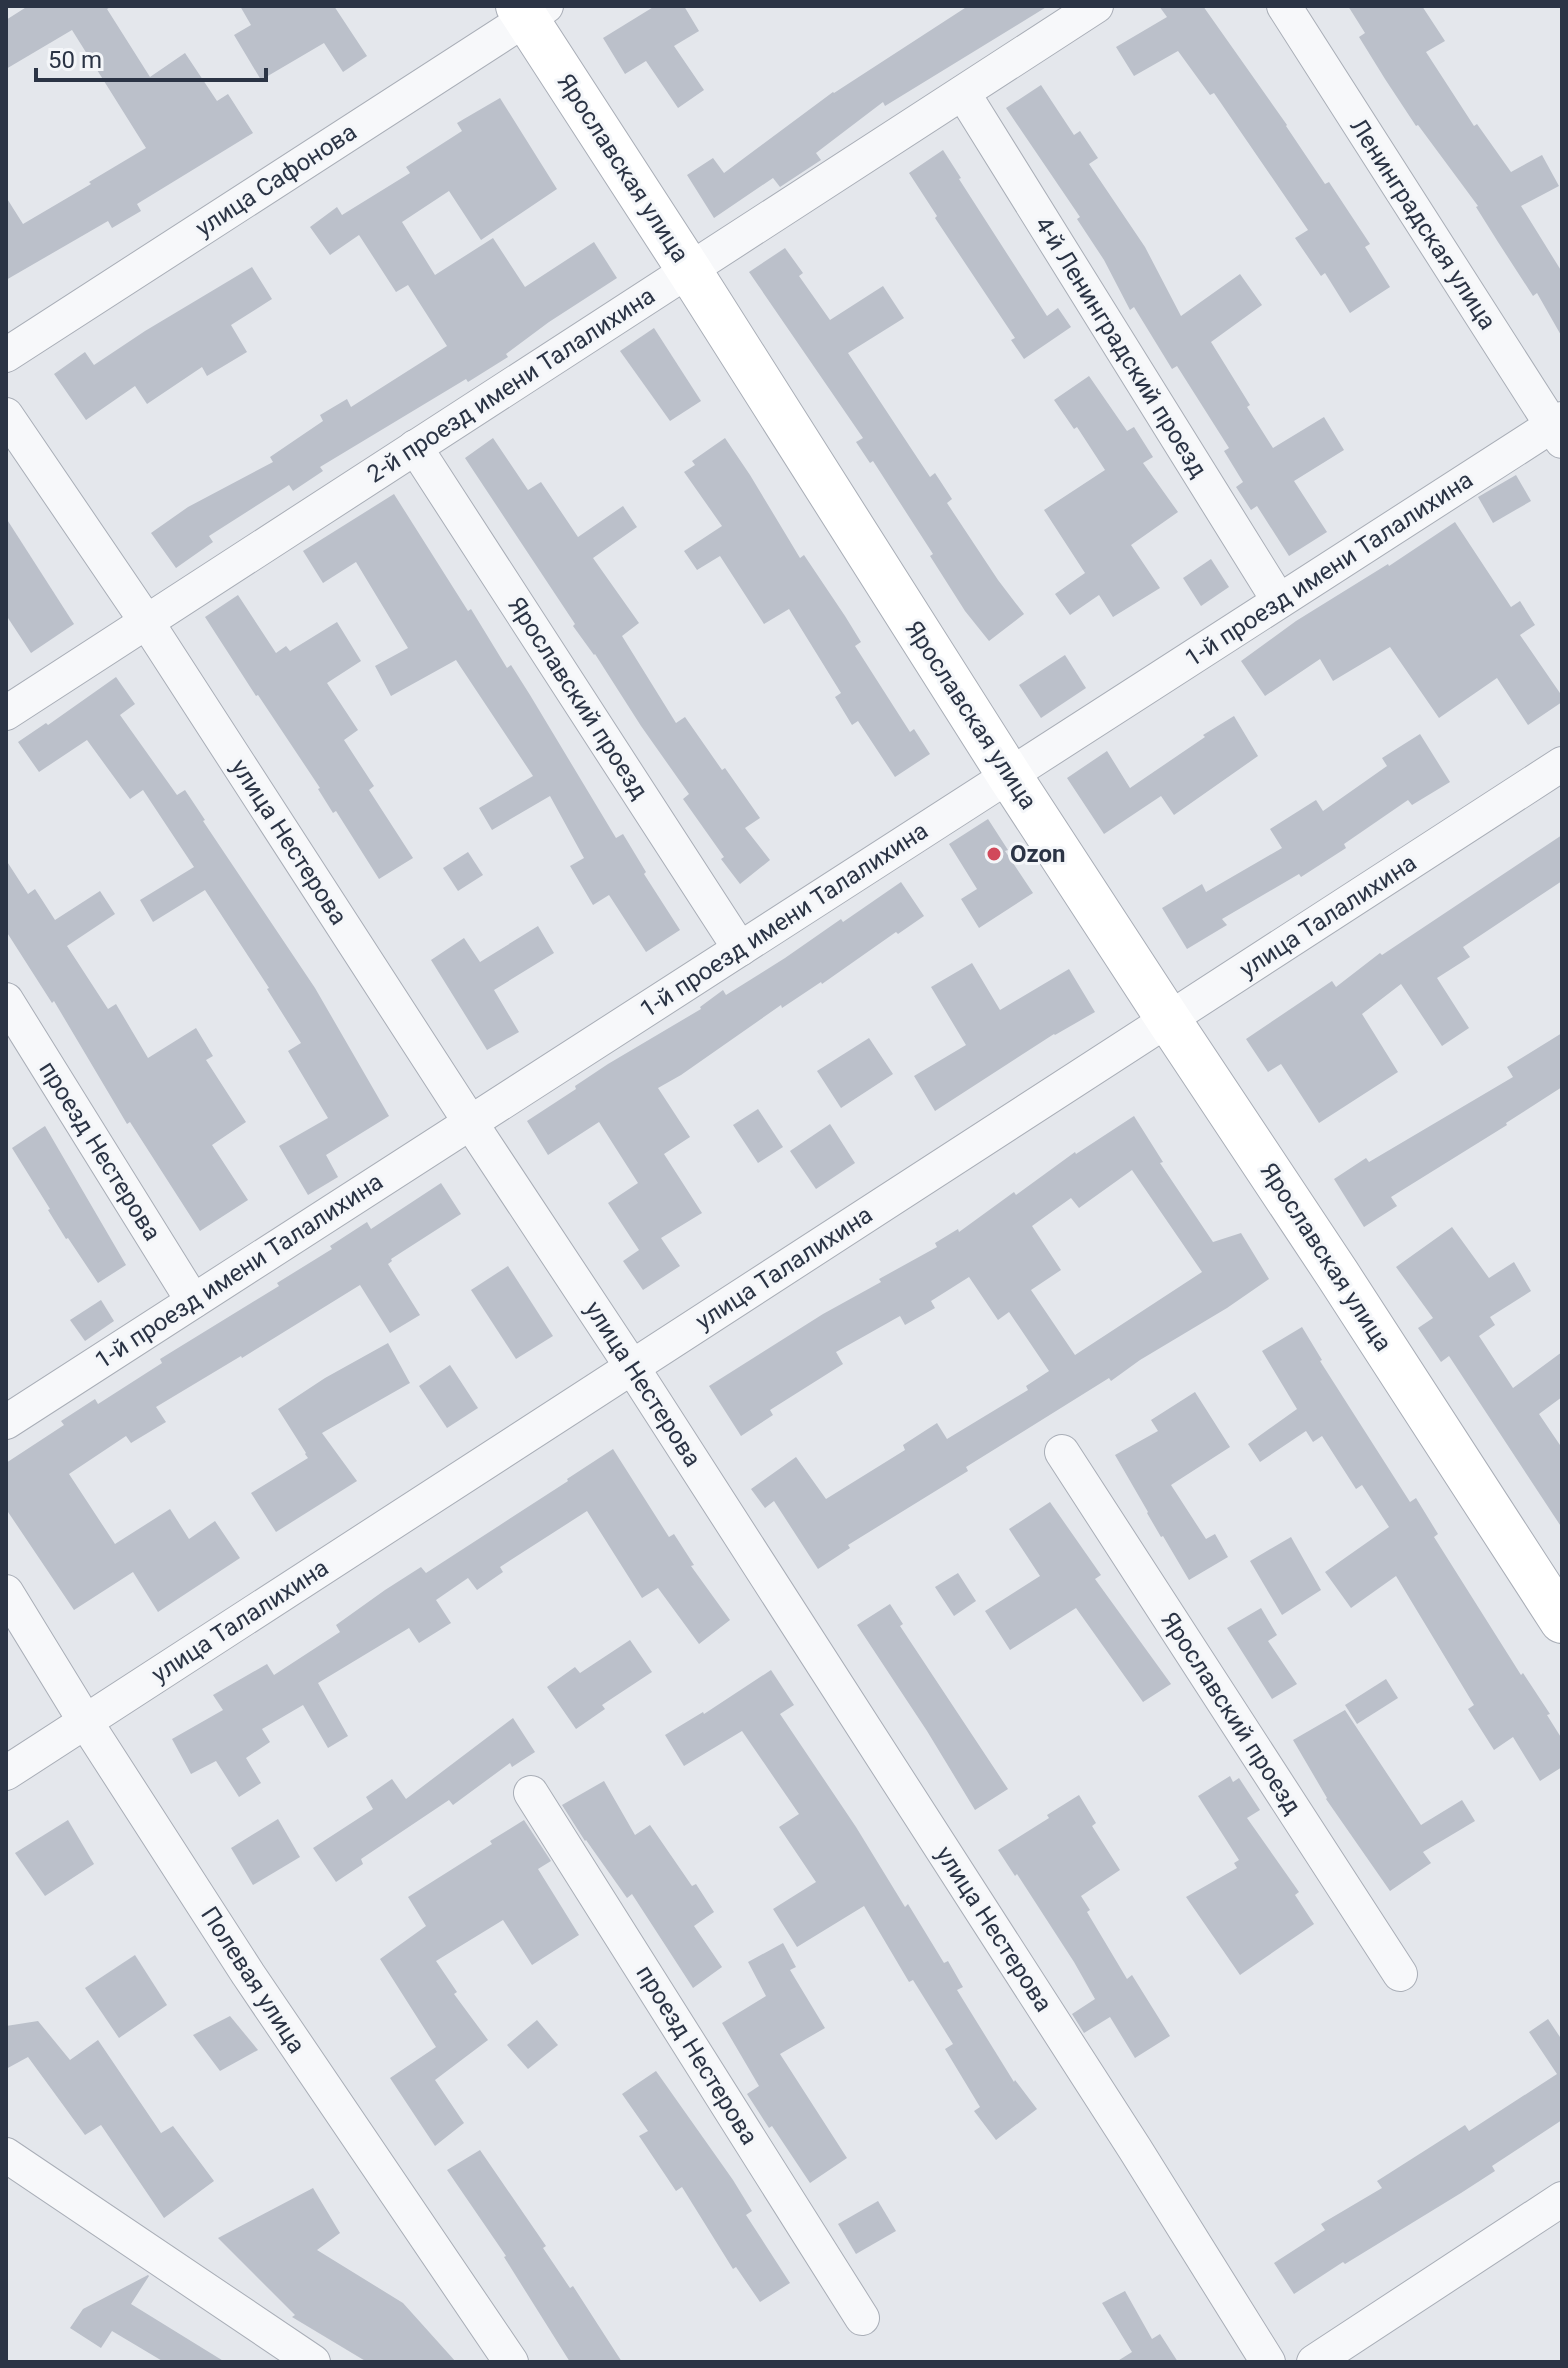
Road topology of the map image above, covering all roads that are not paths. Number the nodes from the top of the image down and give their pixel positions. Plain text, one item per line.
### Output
1 (1096, 6) edge
2 (1284, 6) edge
3 (530, 10) edge
4 (963, 93) junction
5 (689, 270) junction
6 (6, 355) edge
7 (6, 415) edge
8 (1559, 428) edge
9 (415, 447) junction
10 (1279, 601) junction
11 (146, 621) junction
12 (6, 713) edge
13 (1562, 764) edge
14 (1009, 775) junction
15 (740, 949) junction
16 (6, 1000) edge
17 (1168, 1019) junction
18 (470, 1122) junction
19 (193, 1301) junction
20 (632, 1367) junction
21 (6, 1422) edge
22 (1062, 1452) dead end
23 (6, 1592) edge
24 (1562, 1621) edge
25 (85, 1721) junction
26 (6, 1773) edge
27 (531, 1793) dead end
28 (1400, 1974) dead end
29 (6, 2155) edge
30 (1562, 2199) edge
31 (862, 2318) dead end
32 (313, 2362) edge
33 (511, 2362) edge
34 (1268, 2362) edge
35 (1314, 2362) edge

1 - 4 street, 2-й проезд имени Талалихина
2 - 8 street, Ленинградская улица
3 - 5 street, Ярославская улица
3 - 6 street, улица Сафонова
4 - 5 street, 2-й проезд имени Талалихина
4 - 10 street, 4-й Ленинградский проезд
5 - 9 street, 2-й проезд имени Талалихина
5 - 14 street, Ярославская улица
7 - 11 street, улица Нестерова
8 - 10 street, 1-й проезд имени Талалихина
9 - 11 street, 2-й проезд имени Талалихина
9 - 15 street, Ярославский проезд
10 - 14 street, 1-й проезд имени Талалихина
11 - 12 street, 2-й проезд имени Талалихина
11 - 18 street, улица Нестерова
13 - 17 street, улица Талалихина
14 - 15 street, 1-й проезд имени Талалихина
14 - 17 street, Ярославская улица
15 - 18 street, 1-й проезд имени Талалихина
16 - 19 street, проезд Нестерова
17 - 20 street, улица Талалихина
17 - 24 street, Ярославская улица
18 - 19 street, 1-й проезд имени Талалихина
18 - 20 street, улица Нестерова
19 - 21 street, 1-й проезд имени Талалихина
20 - 25 street, улица Талалихина
20 - 34 street, улица Нестерова
22 - 28 street, Ярославский проезд
23 - 25 street, Полевая улица
25 - 26 street, улица Талалихина
25 - 33 street, Полевая улица
27 - 31 street, проезд Нестерова
29 - 32 street
30 - 35 street

